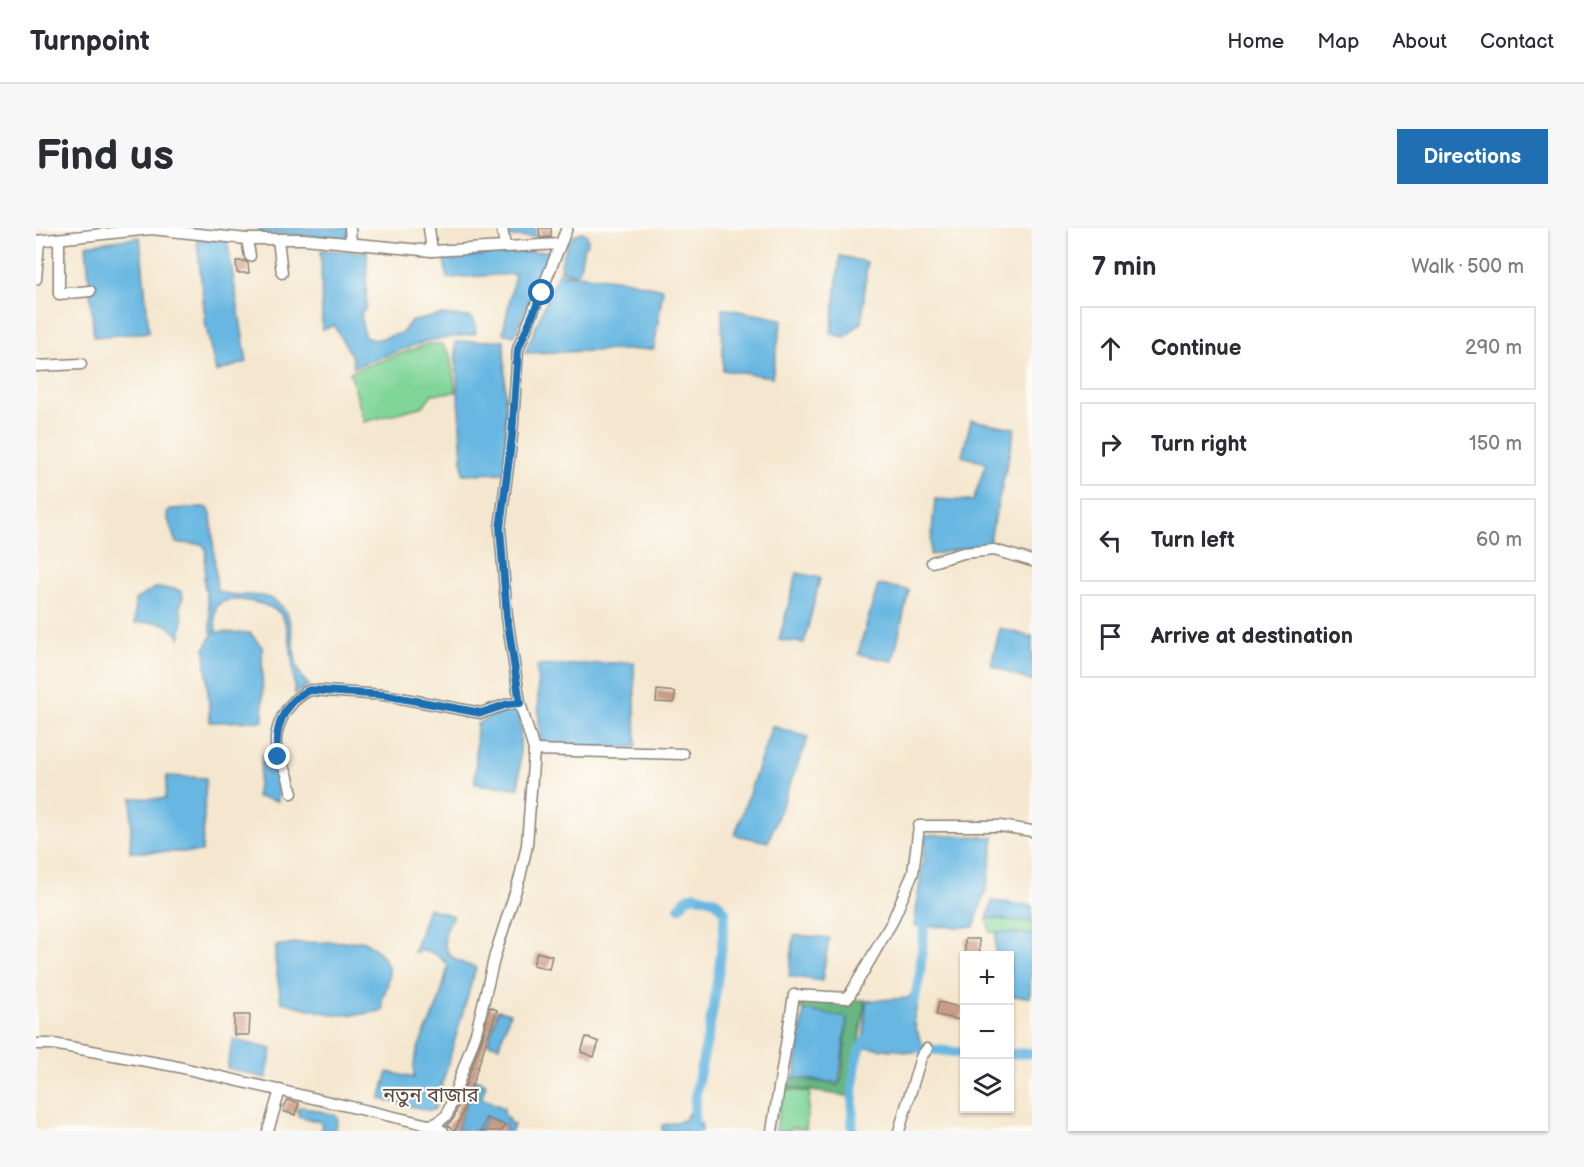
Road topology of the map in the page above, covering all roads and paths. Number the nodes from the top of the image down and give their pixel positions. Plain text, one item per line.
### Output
1 (350, 228) edge
2 (429, 228) edge
3 (502, 228) edge
4 (567, 228) edge
5 (59, 239) junction
6 (247, 239) junction
7 (278, 239) junction
8 (38, 241) edge
9 (351, 243) junction
10 (561, 244) junction
11 (505, 247) junction
12 (432, 251) junction
13 (250, 256) dead end
14 (282, 273) dead end
15 (36, 279) edge
16 (90, 291) dead end
17 (81, 364) dead end
18 (36, 366) edge
19 (1032, 561) edge
20 (932, 562) dead end
21 (520, 703) junction
22 (534, 750) junction
23 (684, 754) dead end
24 (292, 793) dead end
25 (1032, 831) edge
26 (36, 1044) edge
27 (924, 1053) dead end
28 (280, 1090) junction
29 (429, 1125) junction
30 (268, 1131) edge
31 (443, 1131) edge
32 (772, 1131) edge
33 (899, 1131) edge

1 - 9 street
2 - 12 street
3 - 11 street
4 - 10 street
5 - 6 street
5 - 8 street
5 - 16 street
6 - 7 street
6 - 13 street
7 - 9 street
7 - 14 street
8 - 15 street
9 - 12 street
10 - 11 street
10 - 21 street
11 - 12 street
17 - 18 street
19 - 20 street
21 - 22 street
21 - 24 street
22 - 23 street
22 - 29 street
25 - 32 street
26 - 28 street
27 - 33 street
28 - 29 street
28 - 30 street
29 - 31 street

